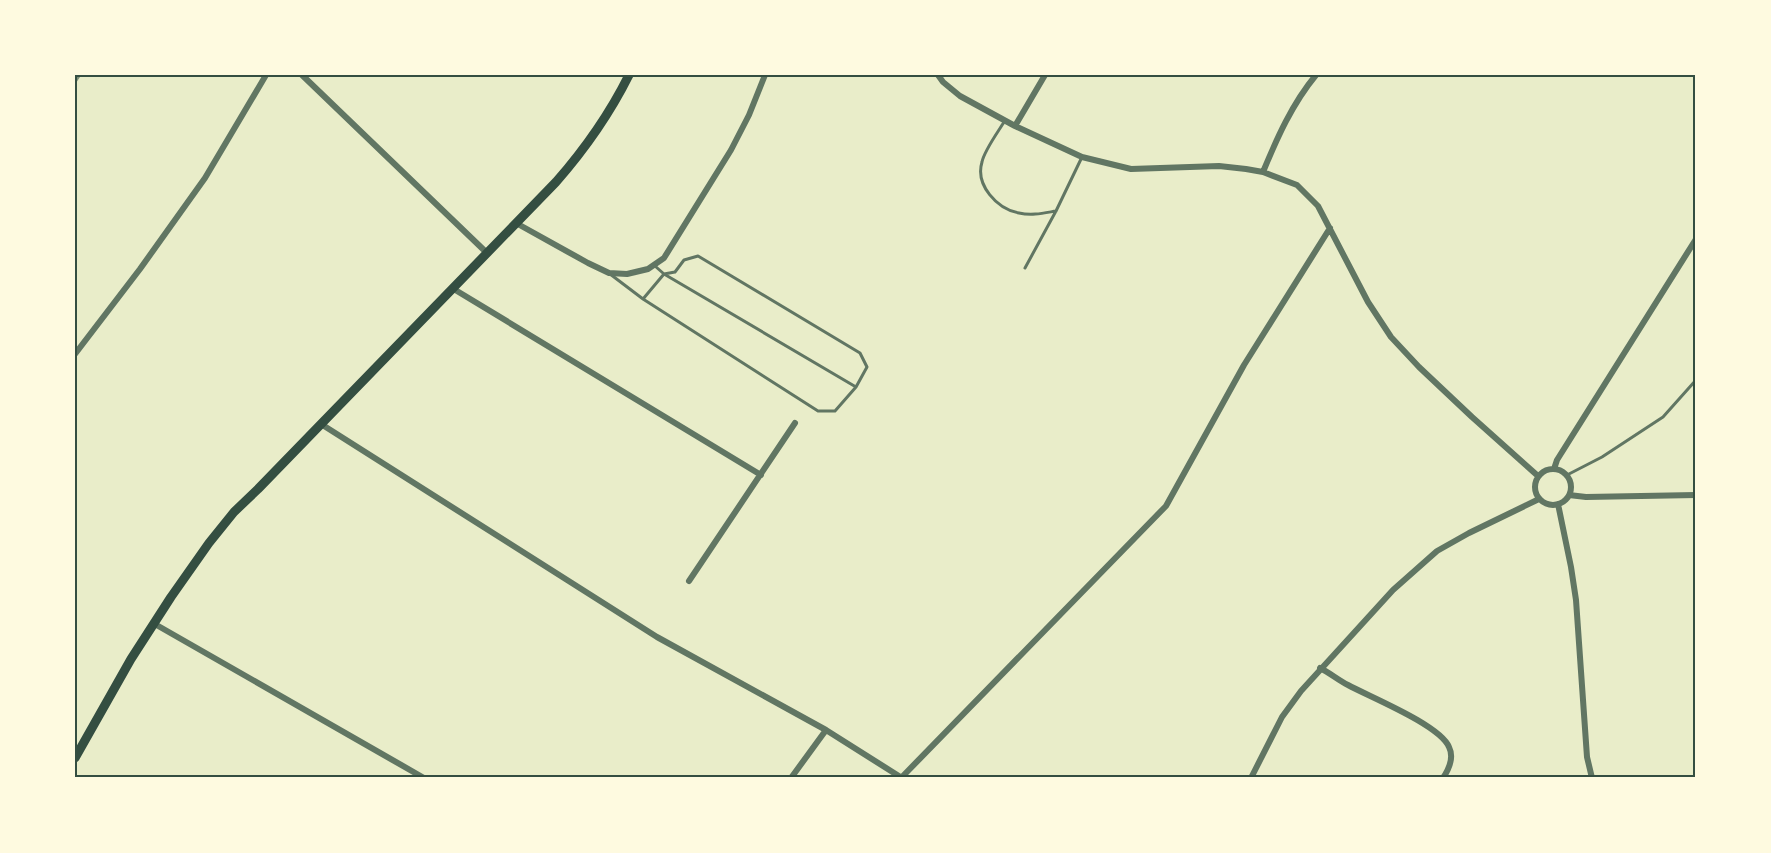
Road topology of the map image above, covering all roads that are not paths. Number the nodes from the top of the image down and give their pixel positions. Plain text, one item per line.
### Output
1 (266, 75) edge
2 (302, 75) edge
3 (628, 75) edge
4 (765, 75) edge
5 (938, 75) edge
6 (1045, 75) edge
7 (1316, 75) edge
8 (1005, 120) junction
9 (1015, 126) junction
10 (1082, 157) junction
11 (1263, 172) junction
12 (1056, 212) junction
13 (516, 223) junction
14 (1330, 228) junction
15 (1696, 239) edge
16 (487, 253) junction
17 (654, 265) junction
18 (1026, 268) dead end
19 (609, 273) junction
20 (664, 274) junction
21 (452, 288) junction
22 (643, 299) junction
23 (75, 354) edge
24 (1696, 380) edge
25 (856, 387) junction
26 (795, 423) dead end
27 (321, 424) junction
28 (1554, 469) junction
29 (761, 475) junction
30 (1567, 475) junction
31 (1538, 476) junction
32 (1569, 495) junction
33 (1696, 495) edge
34 (1539, 499) junction
35 (1558, 504) junction
36 (689, 581) dead end
37 (153, 623) junction
38 (1320, 668) junction
39 (826, 730) junction
40 (75, 758) edge
41 (424, 778) edge
42 (791, 778) edge
43 (901, 778) edge
44 (1251, 778) edge
45 (1443, 778) edge
46 (1592, 778) edge

1 - 23 street
2 - 16 street
3 - 13 main road
4 - 17 street
5 - 8 street
6 - 9 street
7 - 11 street
8 - 9 street
8 - 12 lane
9 - 10 street
10 - 11 street
10 - 12 lane
11 - 14 street
12 - 18 lane
13 - 16 main road
13 - 19 street
14 - 31 street
14 - 43 street
15 - 28 street
16 - 21 main road
17 - 19 street
17 - 20 lane
19 - 22 lane
20 - 22 lane
20 - 25 lane
20 - 25 lane
21 - 27 main road
21 - 29 street
22 - 25 lane
24 - 30 lane
26 - 29 street
27 - 37 main road
27 - 39 street
28 - 30 street
28 - 31 street
29 - 36 street
30 - 32 street
31 - 34 street
32 - 33 street
32 - 35 street
34 - 35 street
34 - 38 street
35 - 46 street
37 - 40 main road
37 - 41 street
38 - 44 street
38 - 45 street
39 - 42 street
39 - 43 street

